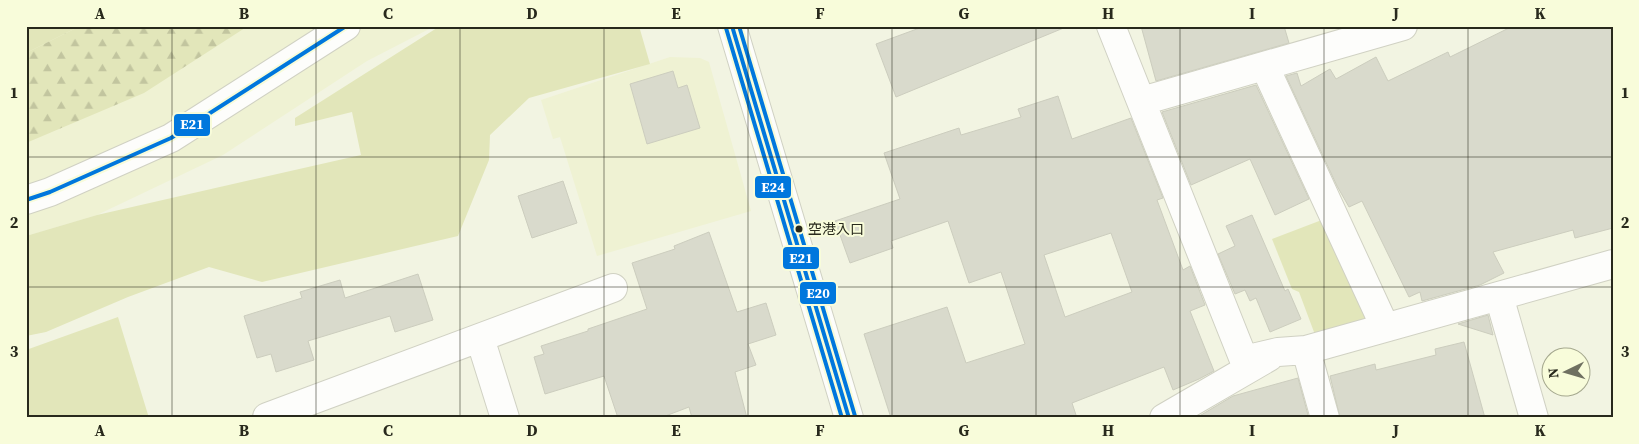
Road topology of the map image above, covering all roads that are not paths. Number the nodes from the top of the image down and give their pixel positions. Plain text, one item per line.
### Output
1 (346, 26) edge
2 (732, 26) edge
3 (1111, 26) edge
4 (1396, 27) edge
5 (1265, 67) junction
6 (1142, 102) junction
7 (26, 200) edge
8 (1613, 264) edge
9 (613, 288) dead end
10 (1499, 296) junction
11 (1385, 327) junction
12 (480, 338) junction
13 (1306, 350) junction
14 (1278, 352) junction
15 (268, 418) edge
16 (505, 418) edge
17 (849, 418) edge
18 (1164, 418) edge
19 (1325, 418) edge
20 (1534, 418) edge

1 - 7 main road
2 - 17 main road
3 - 6 main road
4 - 5 main road
5 - 6 main road
5 - 11 main road
6 - 14 main road
8 - 10 main road
9 - 12 main road
10 - 11 main road
10 - 20 main road
11 - 13 main road
12 - 15 main road
12 - 16 main road
13 - 14 main road
13 - 19 main road
14 - 18 main road

